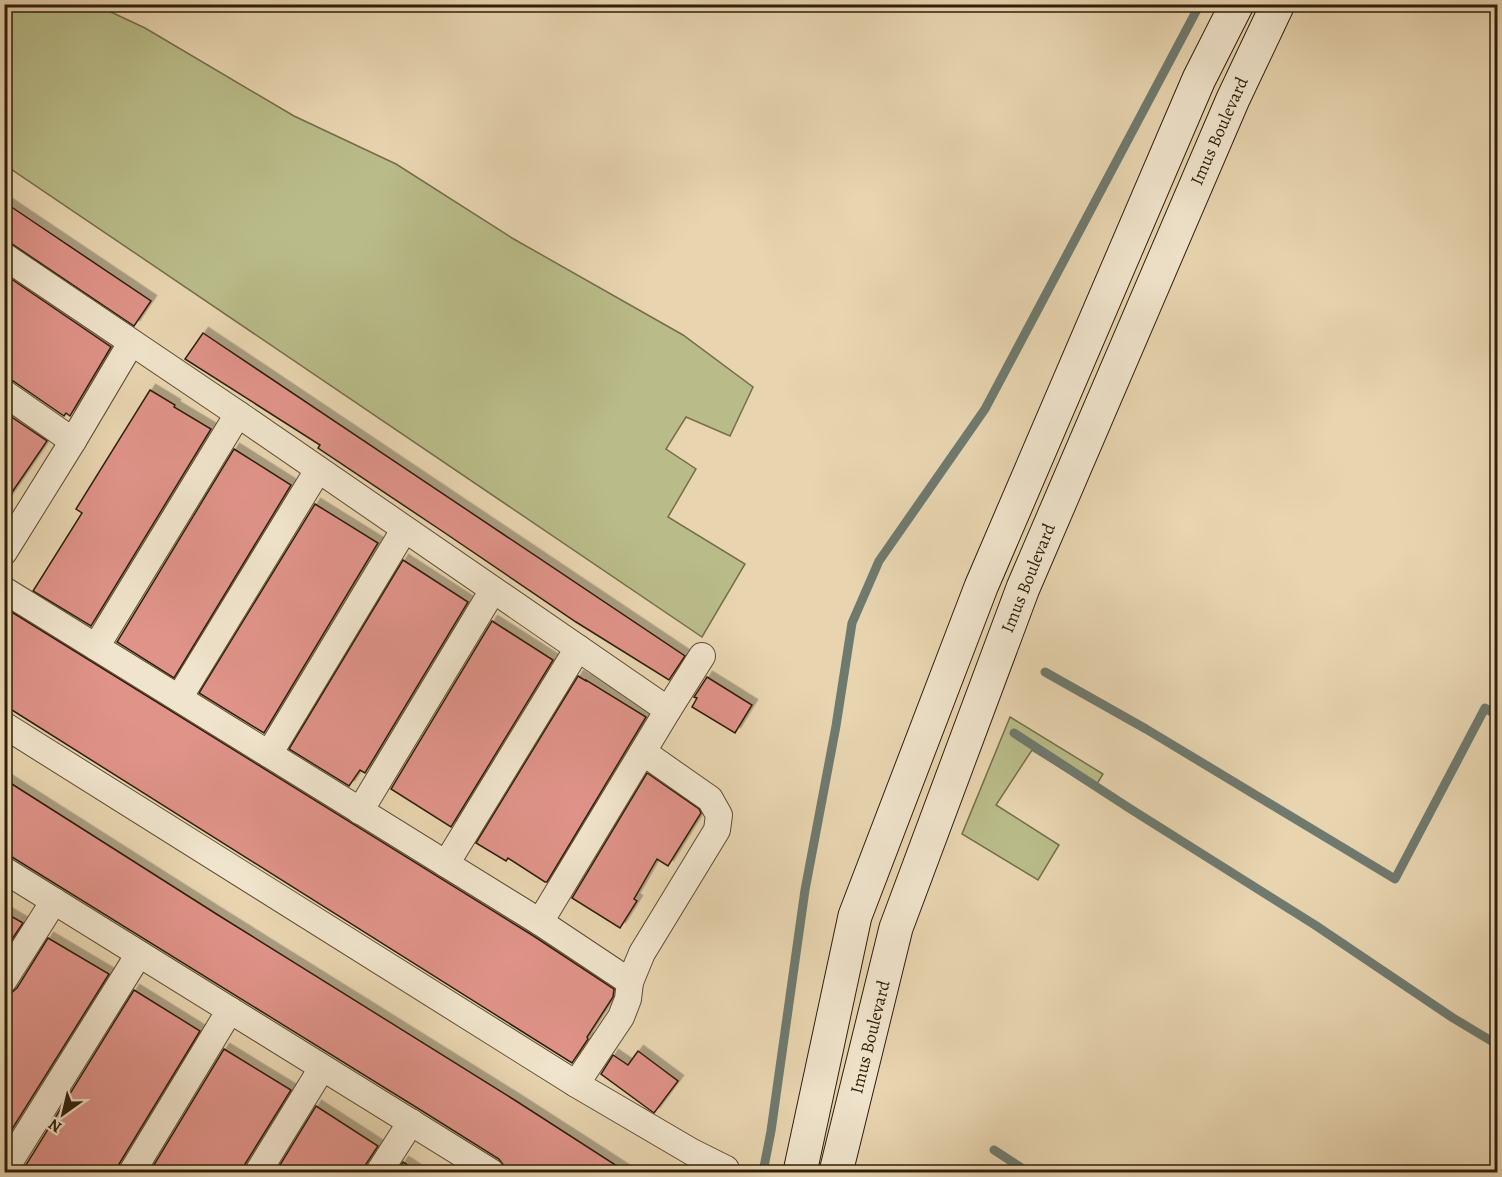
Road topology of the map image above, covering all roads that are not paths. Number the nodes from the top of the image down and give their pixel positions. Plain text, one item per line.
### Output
1 (1237, 4) edge
2 (1278, 4) edge
3 (4, 256) edge
4 (131, 343) junction
5 (4, 393) edge
6 (238, 414) junction
7 (74, 441) junction
8 (318, 470) junction
9 (404, 530) junction
10 (4, 552) edge
11 (4, 590) edge
12 (493, 590) junction
13 (96, 647) junction
14 (578, 648) junction
15 (702, 656) dead end
16 (179, 698) junction
17 (668, 710) junction
18 (4, 725) edge
19 (643, 752) junction
20 (269, 754) junction
21 (360, 811) junction
22 (446, 864) junction
23 (4, 870) edge
24 (54, 901) junction
25 (540, 922) junction
26 (139, 954) junction
27 (4, 980) edge
28 (630, 982) junction
29 (230, 1010) junction
30 (322, 1068) junction
31 (576, 1084) junction
32 (411, 1122) junction
33 (4, 1171) edge
34 (729, 1171) edge
35 (132, 1173) edge
36 (258, 1173) edge
37 (379, 1173) edge
38 (491, 1173) edge
39 (800, 1173) edge
40 (836, 1173) edge

1 - 39 main road
2 - 40 main road, Imus Boulevard
3 - 4 street
4 - 6 street
4 - 7 street
5 - 7 street
6 - 8 street
6 - 13 street
7 - 10 street
8 - 9 street
8 - 16 street
9 - 12 street
9 - 20 street
11 - 13 street
12 - 14 street
12 - 21 street
13 - 16 street
14 - 17 street
14 - 22 street
15 - 17 street
16 - 20 street
17 - 19 street
18 - 31 street
19 - 25 street
19 - 28 street
20 - 21 street
21 - 22 street
22 - 25 street
23 - 24 street
24 - 26 street
24 - 27 street
25 - 28 street
26 - 29 street
26 - 33 street
28 - 31 street
29 - 30 street
29 - 35 street
30 - 32 street
30 - 36 street
31 - 34 street
32 - 37 street
32 - 38 street

